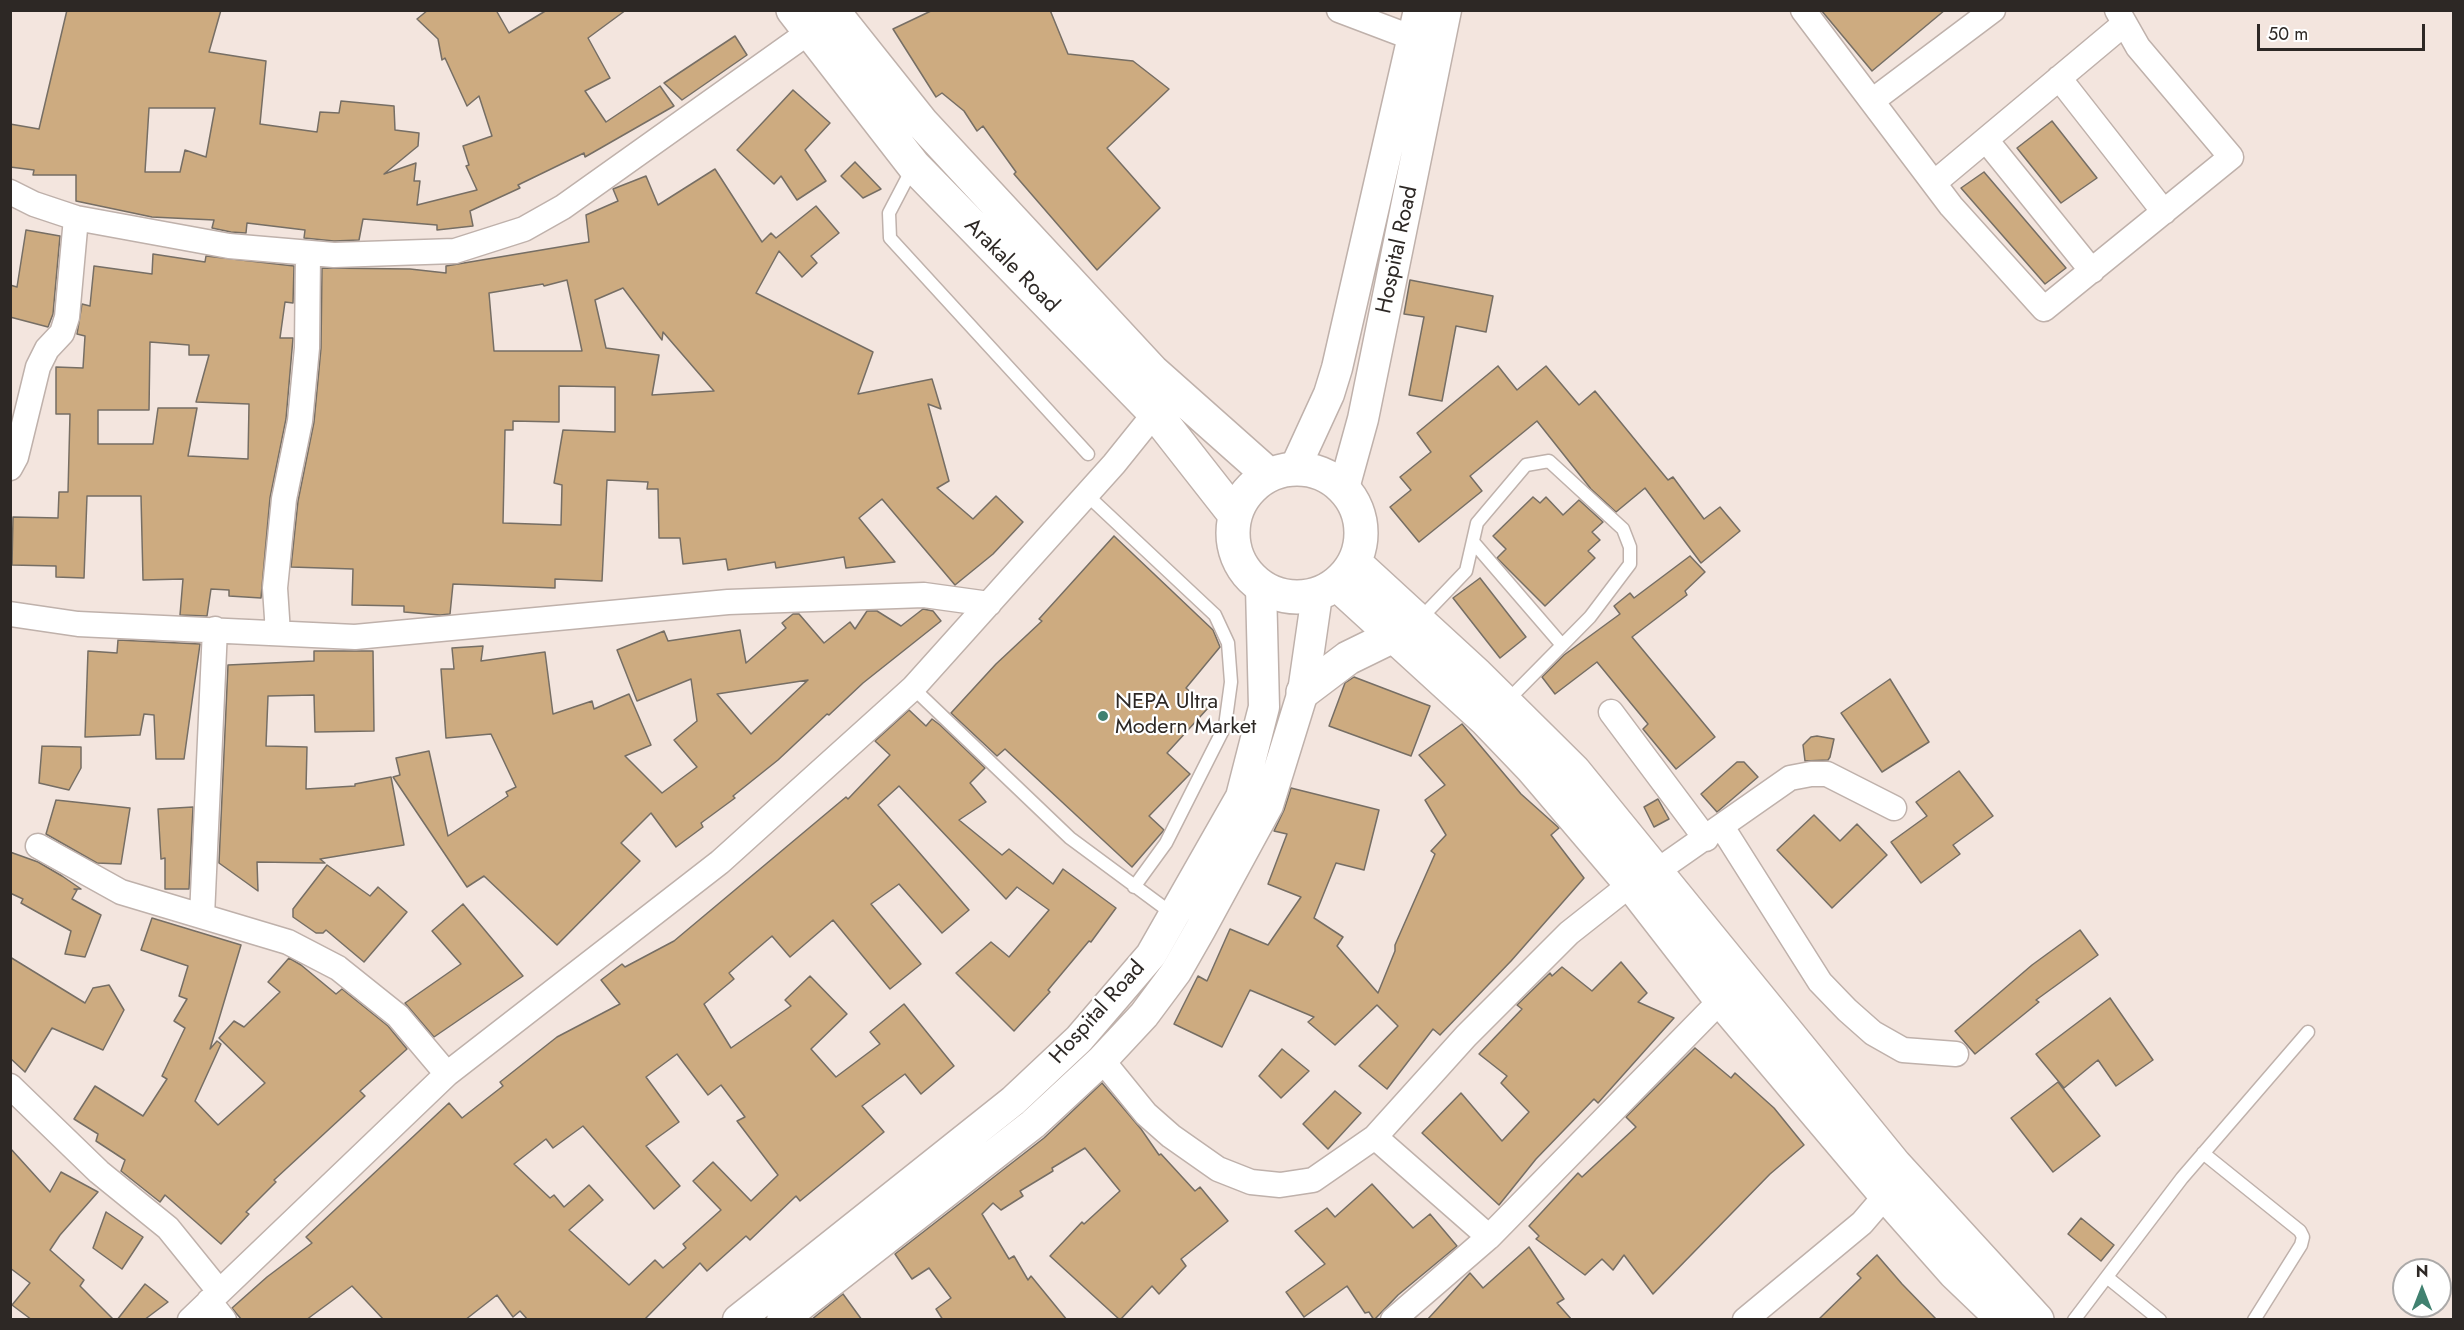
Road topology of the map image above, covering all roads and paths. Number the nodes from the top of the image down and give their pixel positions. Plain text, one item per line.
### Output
1 (1338, 10) edge
2 (1446, 10) edge
3 (1803, 10) edge
4 (1993, 10) edge
5 (2120, 17) edge
6 (812, 18) edge
7 (1416, 24) edge
8 (2059, 78) junction
9 (1872, 101) junction
10 (1986, 140) junction
11 (914, 166) junction
12 (1934, 183) junction
13 (10, 192) edge
14 (2164, 212) junction
15 (76, 218) junction
16 (308, 253) junction
17 (2092, 271) junction
18 (1155, 413) junction
19 (1088, 454) dead end
20 (10, 468) edge
21 (1282, 472) junction
22 (1344, 488) junction
23 (1086, 495) junction
24 (1235, 515) junction
25 (1474, 543) junction
26 (1336, 581) junction
27 (1261, 586) junction
28 (988, 604) junction
29 (10, 614) edge
30 (214, 629) junction
31 (1405, 629) junction
32 (278, 633) junction
33 (1562, 645) junction
34 (913, 688) junction
35 (1303, 693) junction
36 (1496, 711) junction
37 (1611, 712) dead end
38 (1894, 808) dead end
39 (1714, 833) junction
40 (38, 846) dead end
41 (1644, 878) junction
42 (1134, 886) junction
43 (1174, 915) junction
44 (202, 916) junction
45 (1720, 1000) junction
46 (2308, 1032) dead end
47 (1956, 1054) dead end
48 (1102, 1060) junction
49 (447, 1074) junction
50 (10, 1086) edge
51 (1375, 1137) junction
52 (2203, 1153) junction
53 (1886, 1196) junction
54 (1489, 1238) junction
55 (2108, 1278) junction
56 (214, 1296) junction
57 (190, 1320) edge
58 (225, 1320) edge
59 (738, 1320) edge
60 (782, 1320) edge
61 (1393, 1320) edge
62 (1745, 1320) edge
63 (2004, 1320) edge
64 (2037, 1320) edge
65 (2074, 1320) edge
66 (2160, 1320) edge
67 (2254, 1320) edge

1 - 7 street
2 - 22 street, Hospital Road
3 - 9 street
4 - 9 street
5 - 8 street
5 - 14 street
6 - 11 main road, Arakale Road
6 - 16 street
6 - 21 main road, Arakale Road
7 - 21 street, Hospital Road
8 - 10 street
8 - 14 street
9 - 12 street
10 - 12 street
10 - 17 street
11 - 18 main road, Arakale Road
11 - 19 lane
12 - 17 street
13 - 15 street
14 - 17 street
15 - 16 street
15 - 20 street
16 - 32 street
18 - 23 street
18 - 24 main road, Arakale Road
21 - 22 main road
21 - 24 main road
22 - 26 main road
23 - 28 street
23 - 42 lane
24 - 27 main road
25 - 31 lane
25 - 33 lane
25 - 33 lane
26 - 27 main road
26 - 31 main road
26 - 35 street, Hospital Road
27 - 43 street, Hospital Road
28 - 32 street
28 - 34 street
29 - 30 street
30 - 32 street
30 - 44 street
31 - 35 main road
31 - 36 main road
33 - 36 lane
34 - 42 lane
34 - 49 street
35 - 48 street, Hospital Road
36 - 41 main road
37 - 39 street
38 - 39 street
39 - 41 street
39 - 47 street
40 - 44 street
41 - 45 main road
41 - 51 street
41 - 64 main road
42 - 43 lane
43 - 59 street, Hospital Road
44 - 49 street
45 - 53 main road
45 - 54 street
46 - 52 lane
48 - 51 street
48 - 60 street, Hospital Road
49 - 56 street
50 - 56 street
51 - 54 street
52 - 55 lane
52 - 67 lane
53 - 62 street
53 - 63 main road
54 - 61 street
55 - 65 lane
55 - 66 lane
56 - 57 street
56 - 58 street

